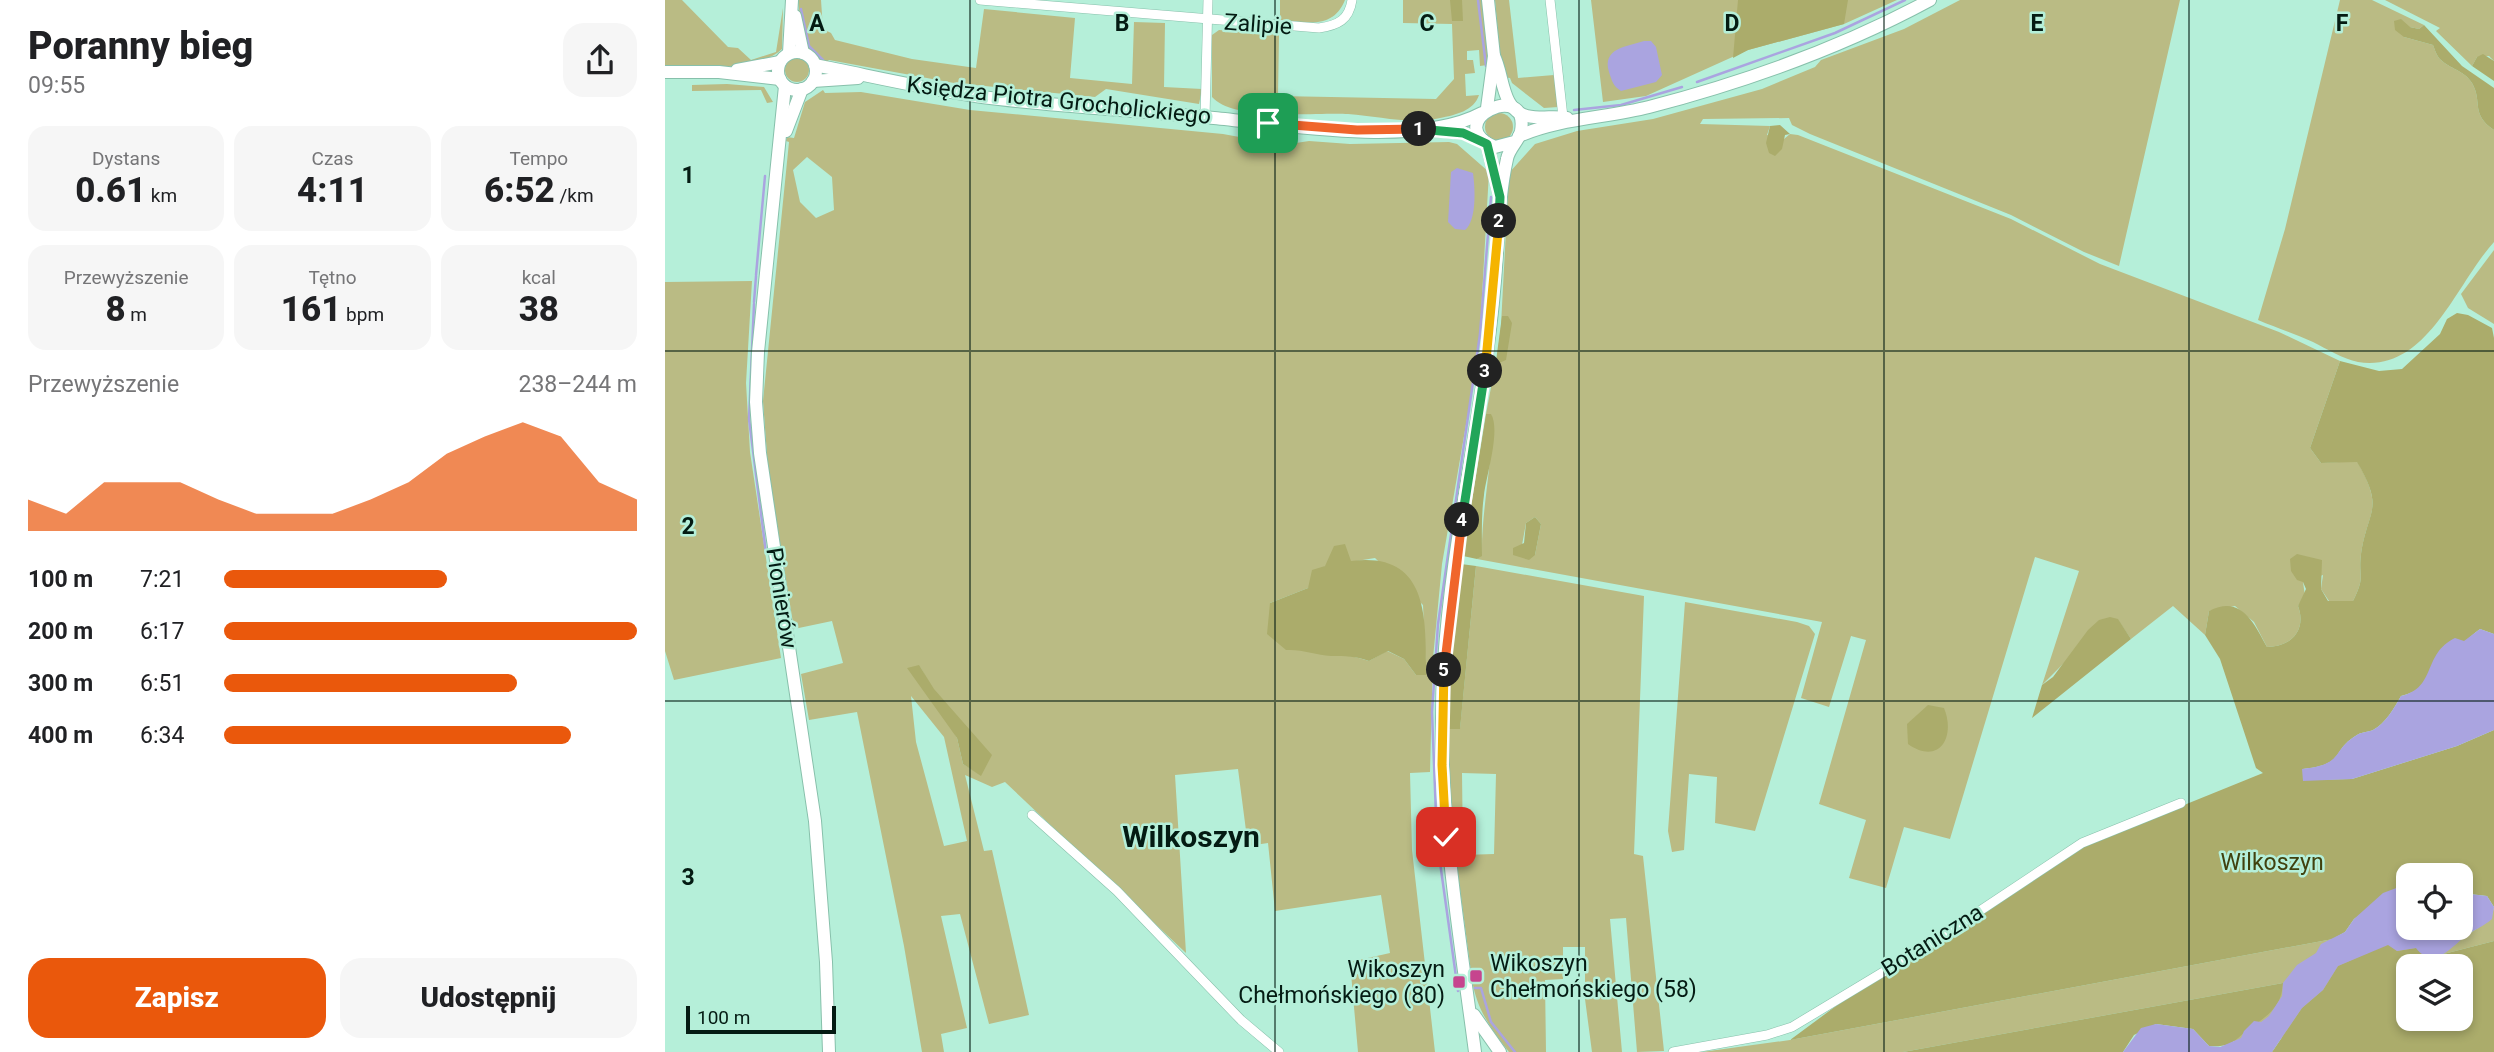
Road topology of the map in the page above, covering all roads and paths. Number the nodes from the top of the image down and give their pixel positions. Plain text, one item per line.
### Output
1 (980, 0) edge
2 (1208, 0) edge
3 (1352, 0) edge
4 (1488, 0) edge
5 (1550, 0) edge
6 (1930, 0) edge
7 (792, 3) edge
8 (1072, 5) edge
9 (1208, 21) junction
10 (803, 53) junction
11 (1494, 56) junction
12 (784, 58) junction
13 (815, 65) junction
14 (665, 72) edge
15 (719, 72) junction
16 (864, 77) junction
17 (813, 81) junction
18 (782, 83) junction
19 (802, 89) junction
20 (1514, 110) junction
21 (1485, 111) junction
22 (1205, 117) junction
23 (1563, 117) junction
24 (1577, 119) junction
25 (1422, 129) junction
26 (1517, 139) junction
27 (1485, 142) junction
28 (780, 144) junction
29 (1500, 197) junction
30 (2181, 803) dead end
31 (1032, 815) dead end
32 (1468, 998) junction
33 (829, 1052) edge
34 (1279, 1052) edge
35 (1475, 1052) edge
36 (1500, 1052) edge
37 (1673, 1052) edge

1 - 8 street, Zalipie
2 - 9 street
3 - 9 street, Zalipie
4 - 11 street
5 - 23 street
6 - 24 street
7 - 10 street
7 - 12 street
8 - 9 street, Zalipie
9 - 22 street
10 - 12 street
10 - 13 street
11 - 20 street
11 - 21 street
12 - 15 street
12 - 18 street
13 - 16 street, Księdza Piotra Grocholickiego
13 - 17 street
14 - 15 street
15 - 18 street
16 - 17 street, Księdza Piotra Grocholickiego
16 - 22 street, Księdza Piotra Grocholickiego
17 - 19 street
18 - 19 street
18 - 28 street
19 - 28 street
20 - 21 street
20 - 23 street
20 - 26 street
21 - 25 street, Księdza Piotra Grocholickiego
21 - 27 street
22 - 25 street, Księdza Piotra Grocholickiego
23 - 24 street
24 - 26 street
25 - 27 street, Księdza Piotra Grocholickiego
26 - 27 street
26 - 29 street
27 - 29 street
28 - 33 street, Pionierów
29 - 32 street
30 - 37 street, Botaniczna
31 - 34 street
32 - 35 street
32 - 36 street

